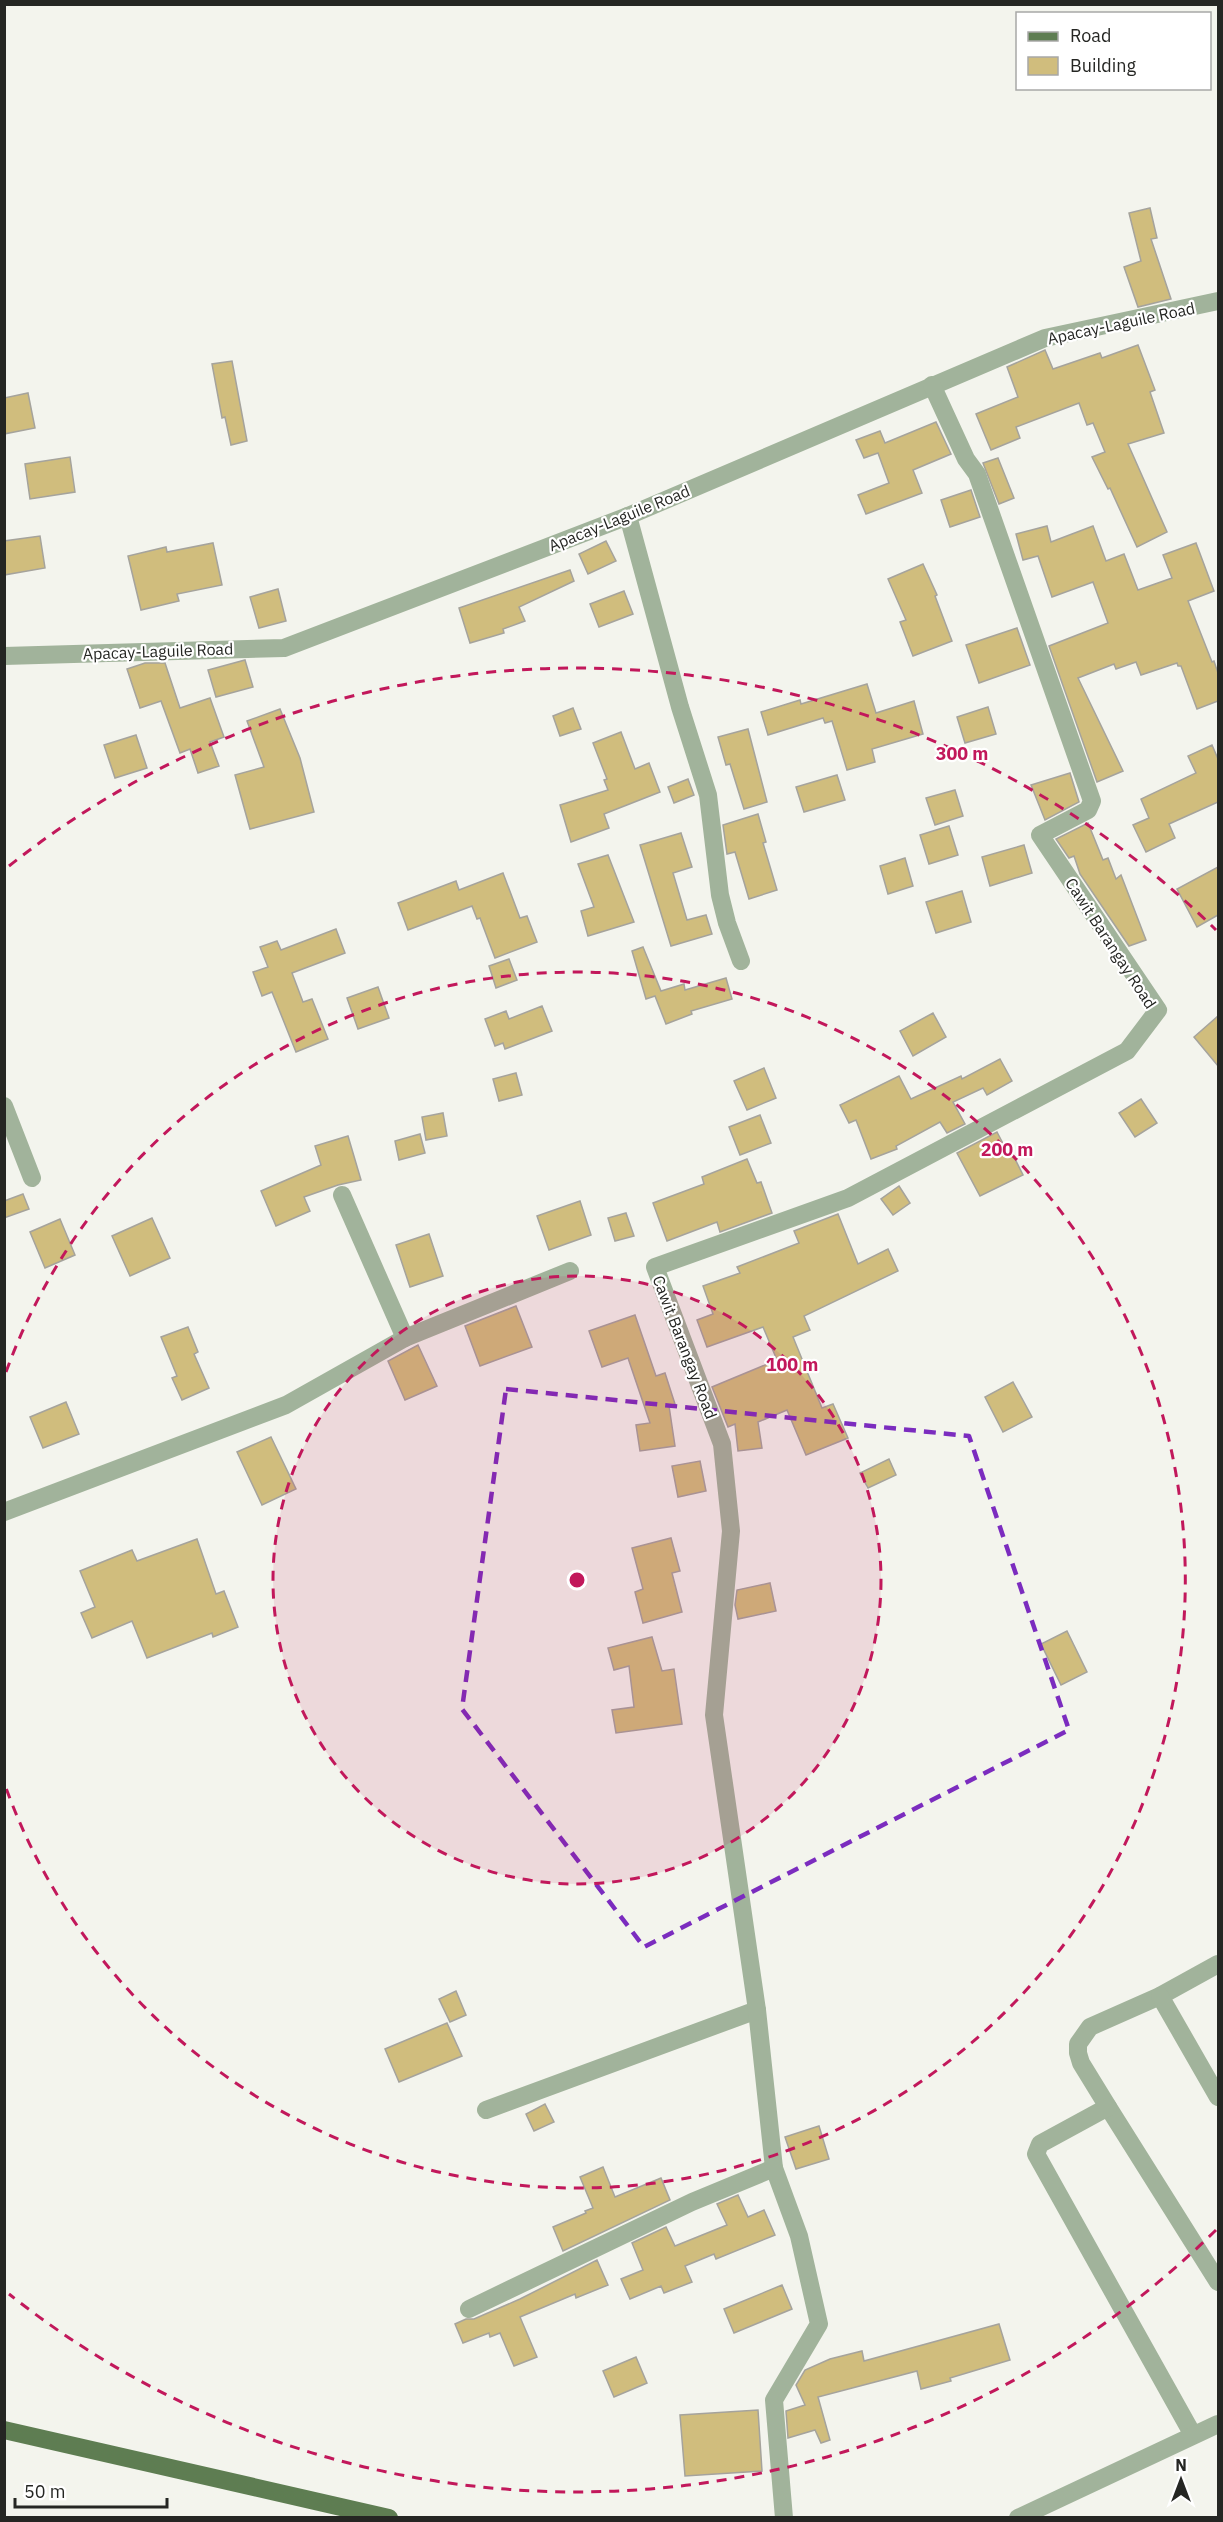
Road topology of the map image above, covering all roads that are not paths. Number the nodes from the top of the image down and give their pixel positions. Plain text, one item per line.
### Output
1 (1218, 301) edge
2 (932, 385) junction
3 (628, 516) junction
4 (4, 656) edge
5 (741, 961) dead end
6 (4, 1106) edge
7 (32, 1178) dead end
8 (342, 1195) dead end
9 (570, 1271) dead end
10 (405, 1338) junction
11 (4, 1512) edge
12 (1218, 1964) edge
13 (1160, 1996) junction
14 (757, 2010) junction
15 (1218, 2097) edge
16 (1108, 2107) junction
17 (486, 2110) dead end
18 (774, 2168) junction
19 (1218, 2282) edge
20 (469, 2309) dead end
21 (1218, 2424) edge
22 (4, 2430) edge
23 (1193, 2435) junction
24 (389, 2517) edge
25 (784, 2517) edge
26 (1017, 2517) edge

1 - 2 street, Apacay-Laguile Road
2 - 3 street, Apacay-Laguile Road
2 - 14 street, Cawit Barangay Road
3 - 4 street, Apacay-Laguile Road
3 - 5 street
6 - 7 street
8 - 10 street
9 - 10 street
10 - 11 street
12 - 13 street
13 - 15 street
13 - 16 street
14 - 17 street
14 - 18 street
16 - 19 street
16 - 23 street
18 - 20 street
18 - 25 street
21 - 23 street
22 - 24 main road
23 - 26 street

